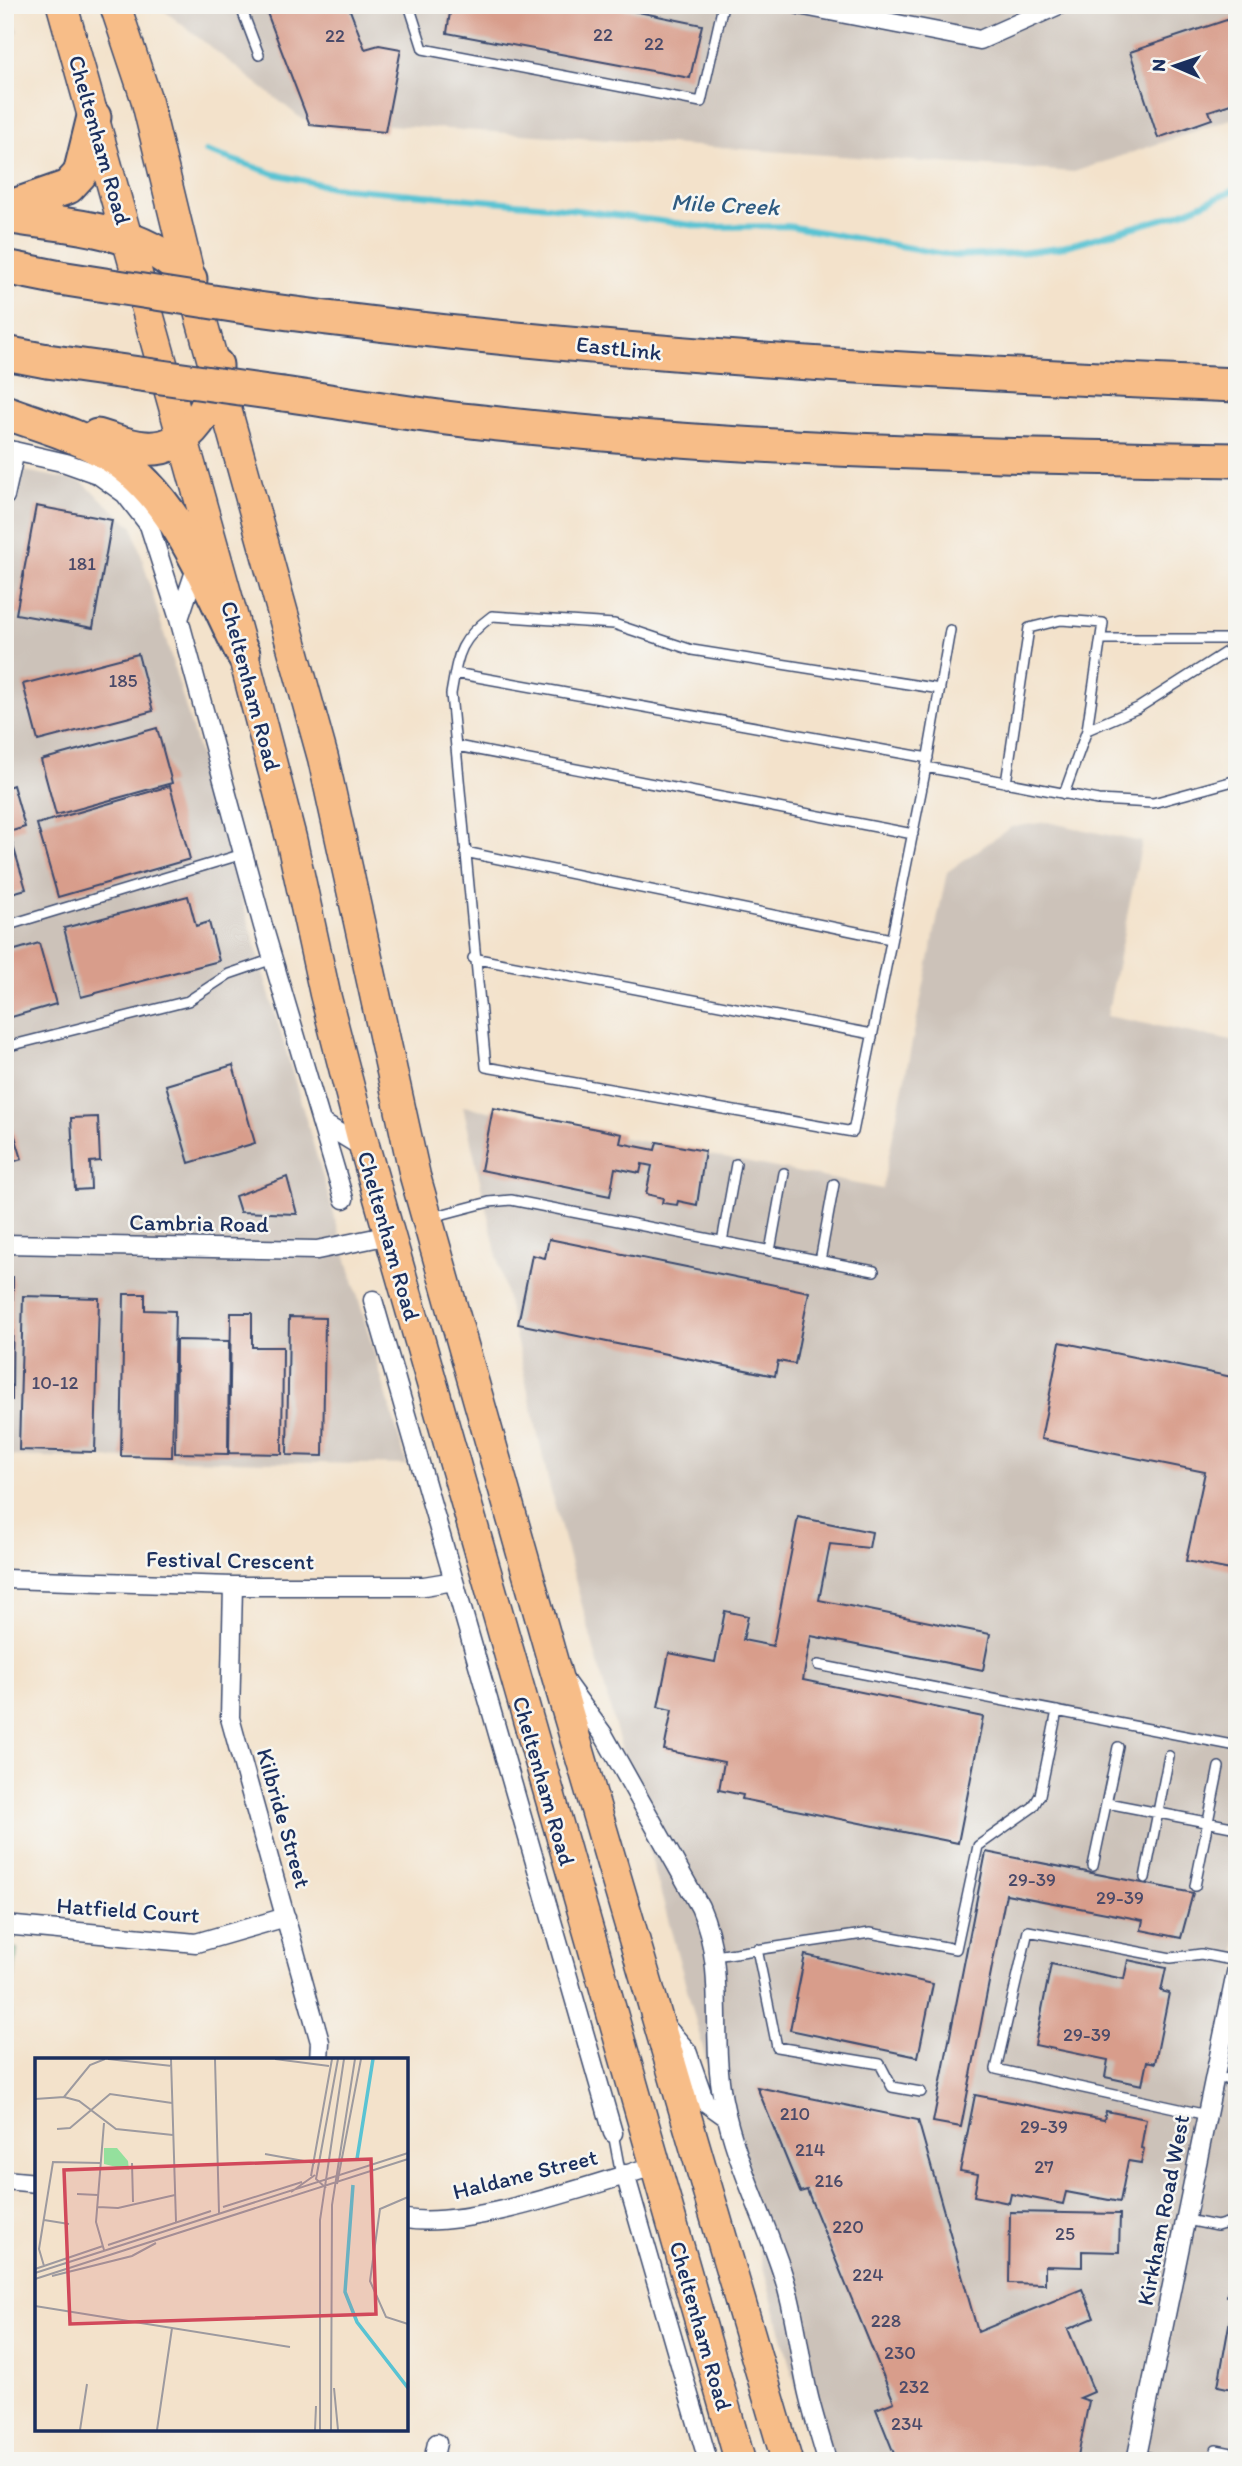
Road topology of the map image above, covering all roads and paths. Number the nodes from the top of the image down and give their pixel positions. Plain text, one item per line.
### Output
1 (61, 5) edge
2 (115, 5) edge
3 (240, 5) edge
4 (409, 5) edge
5 (723, 5) edge
6 (799, 5) edge
7 (1059, 5) edge
8 (259, 55) dead end
9 (94, 117) junction
10 (5, 209) edge
11 (5, 216) edge
12 (127, 236) junction
13 (5, 267) edge
14 (190, 279) junction
15 (5, 353) edge
16 (216, 365) junction
17 (1237, 385) edge
18 (5, 412) edge
19 (184, 434) junction
20 (10, 450) edge
21 (979, 456) junction
22 (1237, 460) edge
23 (1237, 467) edge
24 (5, 496) edge
25 (197, 565) junction
26 (179, 619) junction
27 (950, 630) dead end
28 (1101, 639) junction
29 (1237, 639) edge
30 (1237, 645) edge
31 (243, 654) junction
32 (455, 673) junction
33 (940, 689) junction
34 (1087, 730) junction
35 (457, 746) junction
36 (927, 763) junction
37 (1237, 780) edge
38 (1006, 783) junction
39 (1064, 794) junction
40 (913, 834) junction
41 (465, 852) junction
42 (243, 854) junction
43 (5, 926) edge
44 (891, 939) junction
45 (473, 958) junction
46 (273, 959) junction
47 (872, 1034) junction
48 (5, 1047) edge
49 (321, 1122) junction
50 (365, 1149) junction
51 (736, 1164) dead end
52 (784, 1173) dead end
53 (834, 1184) dead end
54 (344, 1199) dead end
55 (427, 1219) junction
56 (390, 1235) junction
57 (722, 1242) junction
58 (5, 1244) edge
59 (770, 1251) junction
60 (820, 1261) junction
61 (874, 1271) dead end
62 (373, 1300) dead end
63 (425, 1362) junction
64 (401, 1396) junction
65 (5, 1579) edge
66 (454, 1581) junction
67 (233, 1586) junction
68 (818, 1665) dead end
69 (554, 1666) junction
70 (1057, 1711) junction
71 (1237, 1746) edge
72 (1118, 1747) dead end
73 (1169, 1756) dead end
74 (1219, 1767) dead end
75 (1107, 1803) junction
76 (1158, 1813) junction
77 (1209, 1823) junction
78 (1237, 1828) edge
79 (1093, 1866) dead end
80 (1145, 1878) dead end
81 (1195, 1886) dead end
82 (286, 1917) junction
83 (5, 1925) edge
84 (757, 1948) junction
85 (715, 1956) junction
86 (1237, 1961) edge
87 (1237, 1968) edge
88 (659, 2019) junction
89 (1231, 2031) edge
90 (319, 2058) edge
91 (1215, 2077) junction
92 (1237, 2081) edge
93 (921, 2092) dead end
94 (679, 2093) junction
95 (1207, 2115) junction
96 (726, 2117) junction
97 (613, 2133) joint
98 (653, 2166) junction
99 (623, 2175) junction
100 (5, 2180) edge
101 (35, 2183) edge
102 (408, 2219) edge
103 (1187, 2220) junction
104 (1237, 2220) edge
105 (1237, 2454) edge
106 (1136, 2458) edge
107 (708, 2461) edge
108 (740, 2461) edge
109 (787, 2461) edge
110 (827, 2461) edge
111 (1166, 2461) edge
112 (1214, 2461) edge

1 - 9 main road, Cheltenham Road
2 - 14 main road, Cheltenham Road
3 - 8 lane
4 - 5 lane
6 - 7 street
9 - 10 highway
9 - 12 main road, Cheltenham Road
11 - 12 highway
12 - 14 highway
12 - 19 main road, Cheltenham Road
13 - 17 highway, EastLink, bridge
14 - 16 main road, Cheltenham Road
15 - 21 highway, bridge
16 - 19 highway
16 - 55 main road, Cheltenham Road
18 - 19 highway
18 - 25 highway
19 - 31 main road, Cheltenham Road
20 - 24 street
20 - 26 street
21 - 22 highway
21 - 23 highway
25 - 26 street
25 - 31 highway
26 - 42 street
27 - 33 lane
28 - 29 lane
28 - 34 lane
28 - 38 lane
30 - 34 lane
31 - 50 main road, Cheltenham Road
32 - 33 lane
32 - 35 lane
32 - 36 lane
33 - 36 lane
34 - 39 lane
35 - 40 lane
35 - 41 lane
36 - 38 lane
36 - 40 lane
37 - 39 lane
38 - 39 lane
40 - 44 lane
41 - 44 lane
41 - 45 lane
42 - 43 lane
42 - 46 street
44 - 47 lane
45 - 47 lane
45 - 47 lane
46 - 48 lane
46 - 49 street
49 - 50 street
49 - 54 street
50 - 56 main road, Cheltenham Road
51 - 57 lane
52 - 59 lane
53 - 60 lane
55 - 56 main road
55 - 57 lane
55 - 69 main road, Cheltenham Road
56 - 58 street, Cambria Road
56 - 63 main road, Cheltenham Road
57 - 59 lane
59 - 60 lane
60 - 61 lane
62 - 64 street, Cheltenham Road
63 - 64 street
63 - 98 main road, Cheltenham Road
64 - 66 street, Cheltenham Road
65 - 67 street, Festival Crescent
66 - 67 street, Festival Crescent
66 - 97 street, Cheltenham Road
67 - 82 street, Kilbride Street
68 - 70 lane
69 - 85 street, Cheltenham Road
69 - 88 main road, Cheltenham Road
70 - 71 lane
70 - 84 lane
72 - 75 lane
73 - 76 lane
74 - 77 lane
75 - 76 lane
75 - 79 lane
76 - 77 lane
76 - 80 lane
77 - 78 lane
77 - 81 lane
82 - 83 street, Hatfield Court
82 - 90 street, Kilbride Street
84 - 85 lane
84 - 93 lane
85 - 96 street, Cheltenham Road
86 - 95 lane
87 - 89 street, Kirkham Road West
88 - 94 main road, Cheltenham Road
88 - 96 street
89 - 91 street, Kirkham Road West
91 - 92 lane
91 - 95 street, Kirkham Road West
94 - 98 main road
94 - 109 main road, Cheltenham Road
95 - 103 street, Kirkham Road West
96 - 110 street, Cheltenham Road
97 - 99 lane, Cheltenham Road
98 - 99 street, Haldane Street
98 - 108 main road, Cheltenham Road
99 - 102 street, Haldane Street
99 - 107 street, Cheltenham Road
100 - 101 street
103 - 104 lane
103 - 106 street, Kirkham Road West
105 - 112 lane
106 - 111 lane

